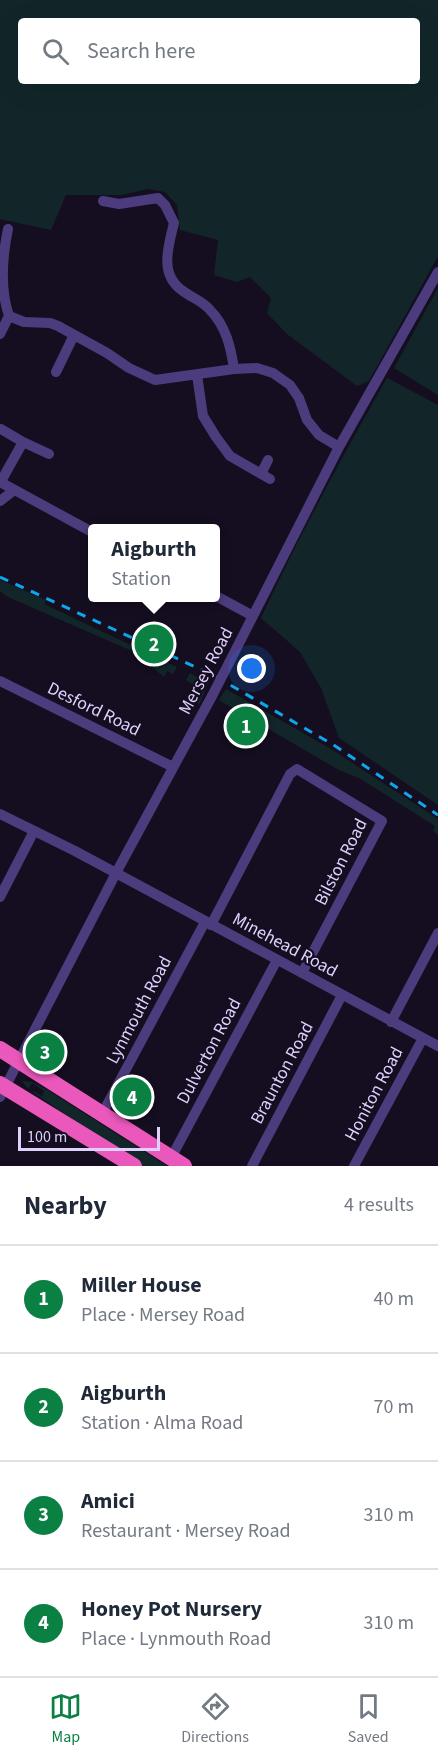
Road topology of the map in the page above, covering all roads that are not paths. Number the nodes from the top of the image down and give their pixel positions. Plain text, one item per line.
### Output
1 (104, 201) dead end
2 (4, 236) edge
3 (438, 272) edge
4 (9, 316) junction
5 (0, 334) edge
6 (74, 335) junction
7 (234, 369) junction
8 (56, 372) dead end
9 (197, 375) junction
10 (1, 429) edge
11 (23, 442) junction
12 (339, 447) junction
13 (49, 454) dead end
14 (268, 460) dead end
15 (0, 483) edge
16 (13, 491) junction
17 (0, 501) edge
18 (88, 529) edge
19 (220, 598) edge
20 (253, 616) junction
21 (0, 681) edge
22 (173, 767) junction
23 (297, 769) joint
24 (0, 814) edge
25 (34, 831) junction
26 (116, 873) junction
27 (0, 897) edge
28 (208, 923) junction
29 (438, 935) edge
30 (277, 960) junction
31 (302, 973) junction
32 (342, 995) junction
33 (391, 1022) junction
34 (423, 1038) junction
35 (438, 1046) edge
36 (0, 1049) edge
37 (19, 1062) junction
38 (2, 1089) edge
39 (102, 1114) junction
40 (178, 1162) edge
41 (134, 1166) edge
42 (252, 1166) edge
43 (354, 1166) edge

1 - 7 street
2 - 4 street
3 - 12 street, Mersey Road
4 - 5 street
4 - 6 street
6 - 8 street
6 - 9 street
7 - 9 street
7 - 12 street
9 - 14 street
10 - 11 street
11 - 13 street
11 - 15 street
12 - 20 street, Mersey Road
15 - 16 street
16 - 17 street
16 - 18 street
19 - 20 street
20 - 22 street, Mersey Road, bridge
21 - 22 street, Desford Road
22 - 26 street, Mersey Road
23 - 28 street, Lynmouth Road
23 - 31 street, Bilston Road
24 - 25 street, Minehead Road
25 - 26 street, Minehead Road
25 - 27 street
26 - 28 street, Minehead Road
26 - 37 street, Mersey Road
28 - 30 street, Minehead Road
28 - 39 street, Lynmouth Road
29 - 33 street
30 - 31 street, Minehead Road
30 - 40 street, Dulverton Road
31 - 32 street, Minehead Road
32 - 33 street, Minehead Road
32 - 42 street, Braunton Road
33 - 34 street, Minehead Road
34 - 35 street, Minehead Road
34 - 43 street, Honiton Road
36 - 37 highway
37 - 38 street, Mersey Road
37 - 39 highway
38 - 41 highway
39 - 40 highway

